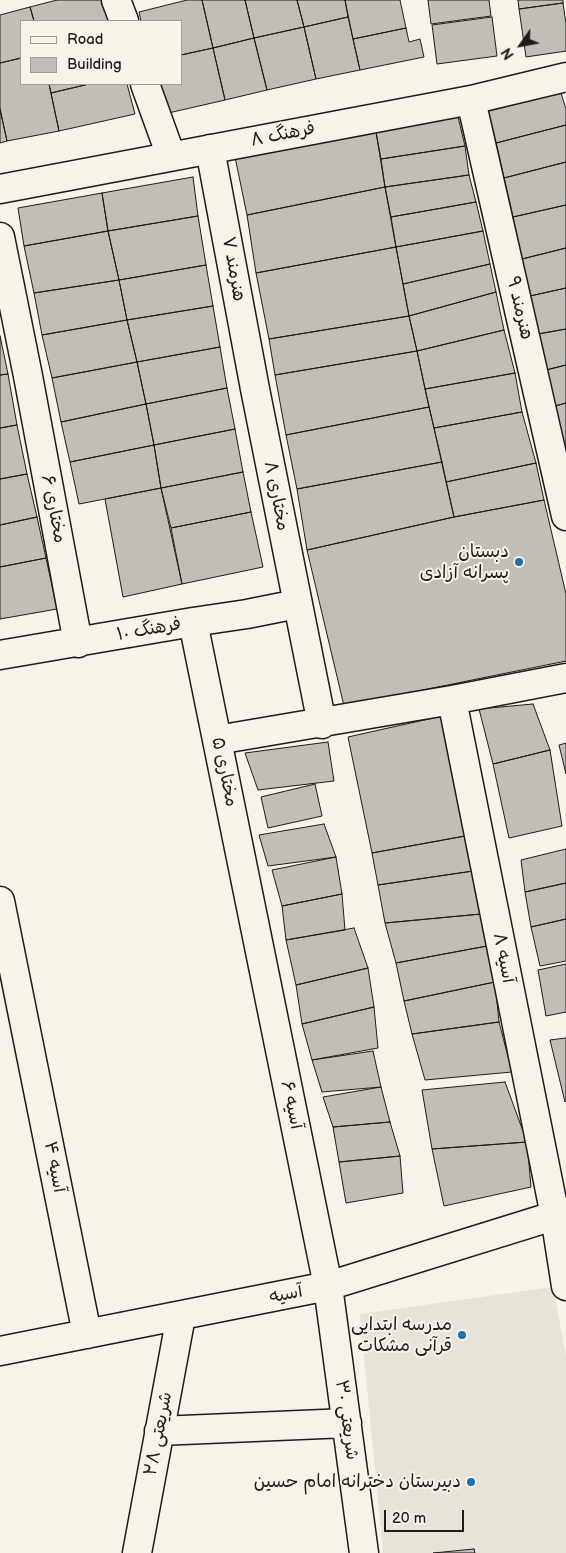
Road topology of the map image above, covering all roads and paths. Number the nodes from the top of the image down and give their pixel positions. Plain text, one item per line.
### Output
1 (116, 0) edge
2 (124, 20) edge
3 (566, 77) edge
4 (145, 85) edge
5 (472, 100) junction
6 (210, 149) junction
7 (171, 156) junction
8 (0, 188) edge
9 (0, 237) edge
10 (255, 388) joint
11 (566, 516) edge
12 (297, 604) junction
13 (193, 622) junction
14 (78, 642) junction
15 (0, 655) edge
16 (566, 678) edge
17 (452, 700) junction
18 (322, 724) junction
19 (217, 740) junction
20 (0, 901) edge
21 (254, 923) joint
22 (560, 1214) edge
23 (328, 1286) junction
24 (566, 1286) edge
25 (181, 1316) junction
26 (87, 1334) junction
27 (0, 1351) edge
28 (347, 1423) junction
29 (159, 1431) junction
30 (137, 1553) edge
31 (364, 1553) edge

1 - 2 street
3 - 5 street, فرهنگ ۸
4 - 7 street
5 - 6 street, فرهنگ ۸
5 - 11 street, هنرمند ۹
6 - 7 street, فرهنگ ۸
6 - 10 street, هنرمند ۷
7 - 8 street, فرهنگ ۸
9 - 14 street, مختاری ۶
10 - 12 street, مختاری ۸
12 - 13 street, فرهنگ ۱۰
12 - 18 street, مختاری ۸
13 - 14 street, فرهنگ ۱۰
13 - 19 street, مختاری ۵
14 - 15 street, فرهنگ ۱۰
16 - 17 street
17 - 18 street
17 - 22 street, آسیه ۸
18 - 19 street
19 - 21 street, مختاری ۵
20 - 26 street, آسیه ۴
21 - 23 street, آسیه ۶
22 - 23 street, آسیه
22 - 24 street, آسیه ۸
23 - 25 street, آسیه
23 - 28 street, شریعتی ۳۰
25 - 26 street, آسیه
25 - 29 street, شریعتی ۲۸
26 - 27 street, آسیه
28 - 29 street
28 - 31 street, شریعتی ۳۰
29 - 30 street, شریعتی ۲۸

